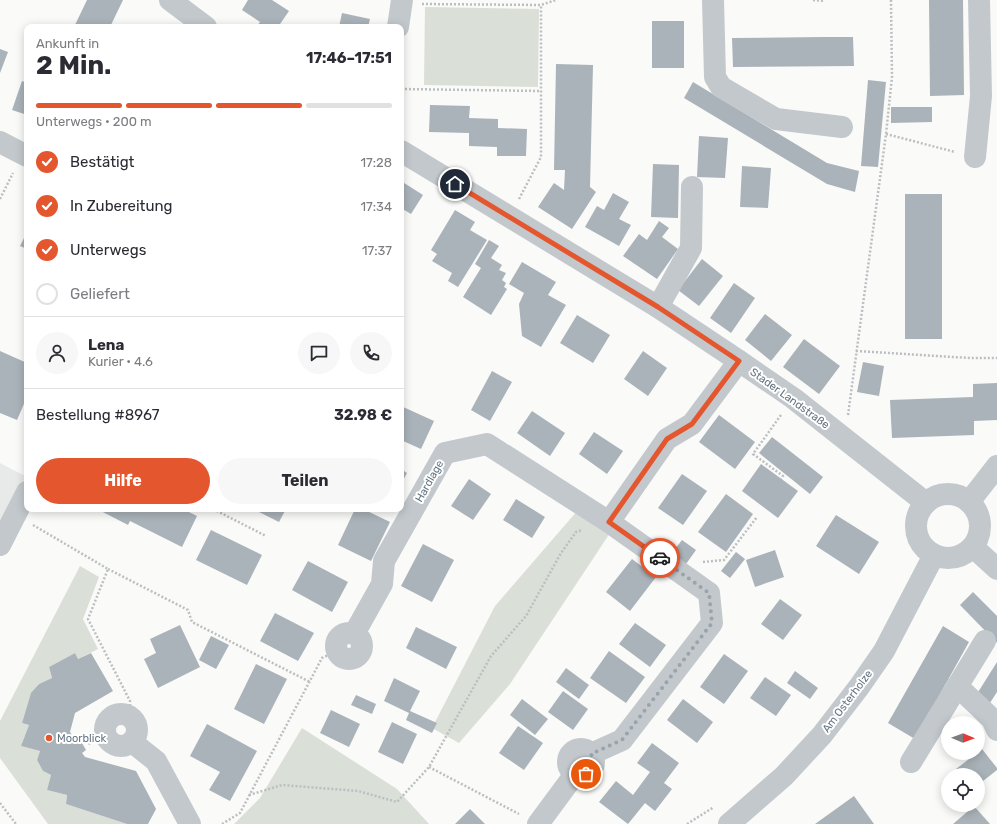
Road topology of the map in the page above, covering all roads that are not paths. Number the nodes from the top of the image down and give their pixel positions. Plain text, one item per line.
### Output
1 (713, 0) edge
2 (979, 0) edge
3 (177, 2) edge
4 (402, 2) edge
5 (203, 24) edge
6 (398, 24) edge
7 (842, 127) dead end
8 (0, 142) edge
9 (404, 153) edge
10 (24, 154) edge
11 (975, 157) road end
12 (692, 187) dead end
13 (658, 307) junction
14 (739, 361) junction
15 (997, 466) edge
16 (24, 498) edge
17 (969, 502) junction
18 (926, 503) junction
19 (609, 522) junction
20 (0, 544) edge
21 (973, 547) junction
22 (934, 555) junction
23 (997, 569) edge
24 (985, 641) dead end
25 (337, 651) road end
26 (957, 686) junction
27 (130, 716) road end
28 (997, 730) edge
29 (911, 762) dead end
30 (529, 819) edge
31 (190, 824) edge
32 (729, 824) edge

1 - 7 street
2 - 11 street
3 - 5 street
4 - 6 street
8 - 10 street
9 - 13 street, Stader Landstraße
12 - 13 street
13 - 14 street, Stader Landstraße
14 - 18 street, Stader Landstraße
14 - 19 street
15 - 17 street
16 - 20 street
17 - 18 street
17 - 21 street
18 - 22 street
19 - 25 street, Hardlage
19 - 30 street, Hardlage
21 - 22 street
21 - 23 street
22 - 32 street, Am Osterholze
24 - 26 street
26 - 28 street
26 - 29 street
27 - 31 street

